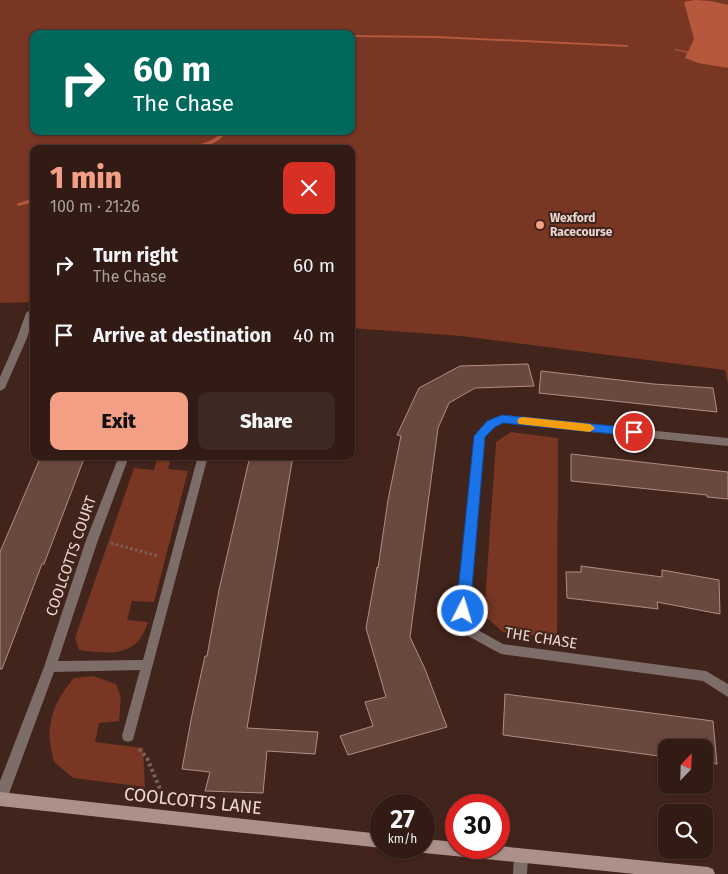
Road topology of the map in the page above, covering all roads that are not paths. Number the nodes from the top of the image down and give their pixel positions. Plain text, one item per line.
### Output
1 (30, 313) dead end
2 (0, 388) edge
3 (728, 442) edge
4 (122, 460) edge
5 (202, 460) edge
6 (148, 665) junction
7 (50, 667) junction
8 (728, 690) edge
9 (128, 736) road end
10 (0, 799) edge
11 (370, 841) edge
12 (435, 847) edge
13 (521, 857) junction
14 (520, 874) edge
15 (708, 874) edge

1 - 2 street
3 - 8 street, THE CHASE
4 - 7 street, COOLCOTTS COURT
5 - 6 street
6 - 7 street
6 - 9 street
7 - 10 street, COOLCOTTS COURT
10 - 11 street, COOLCOTTS LANE
12 - 13 street
13 - 14 street
13 - 15 street

